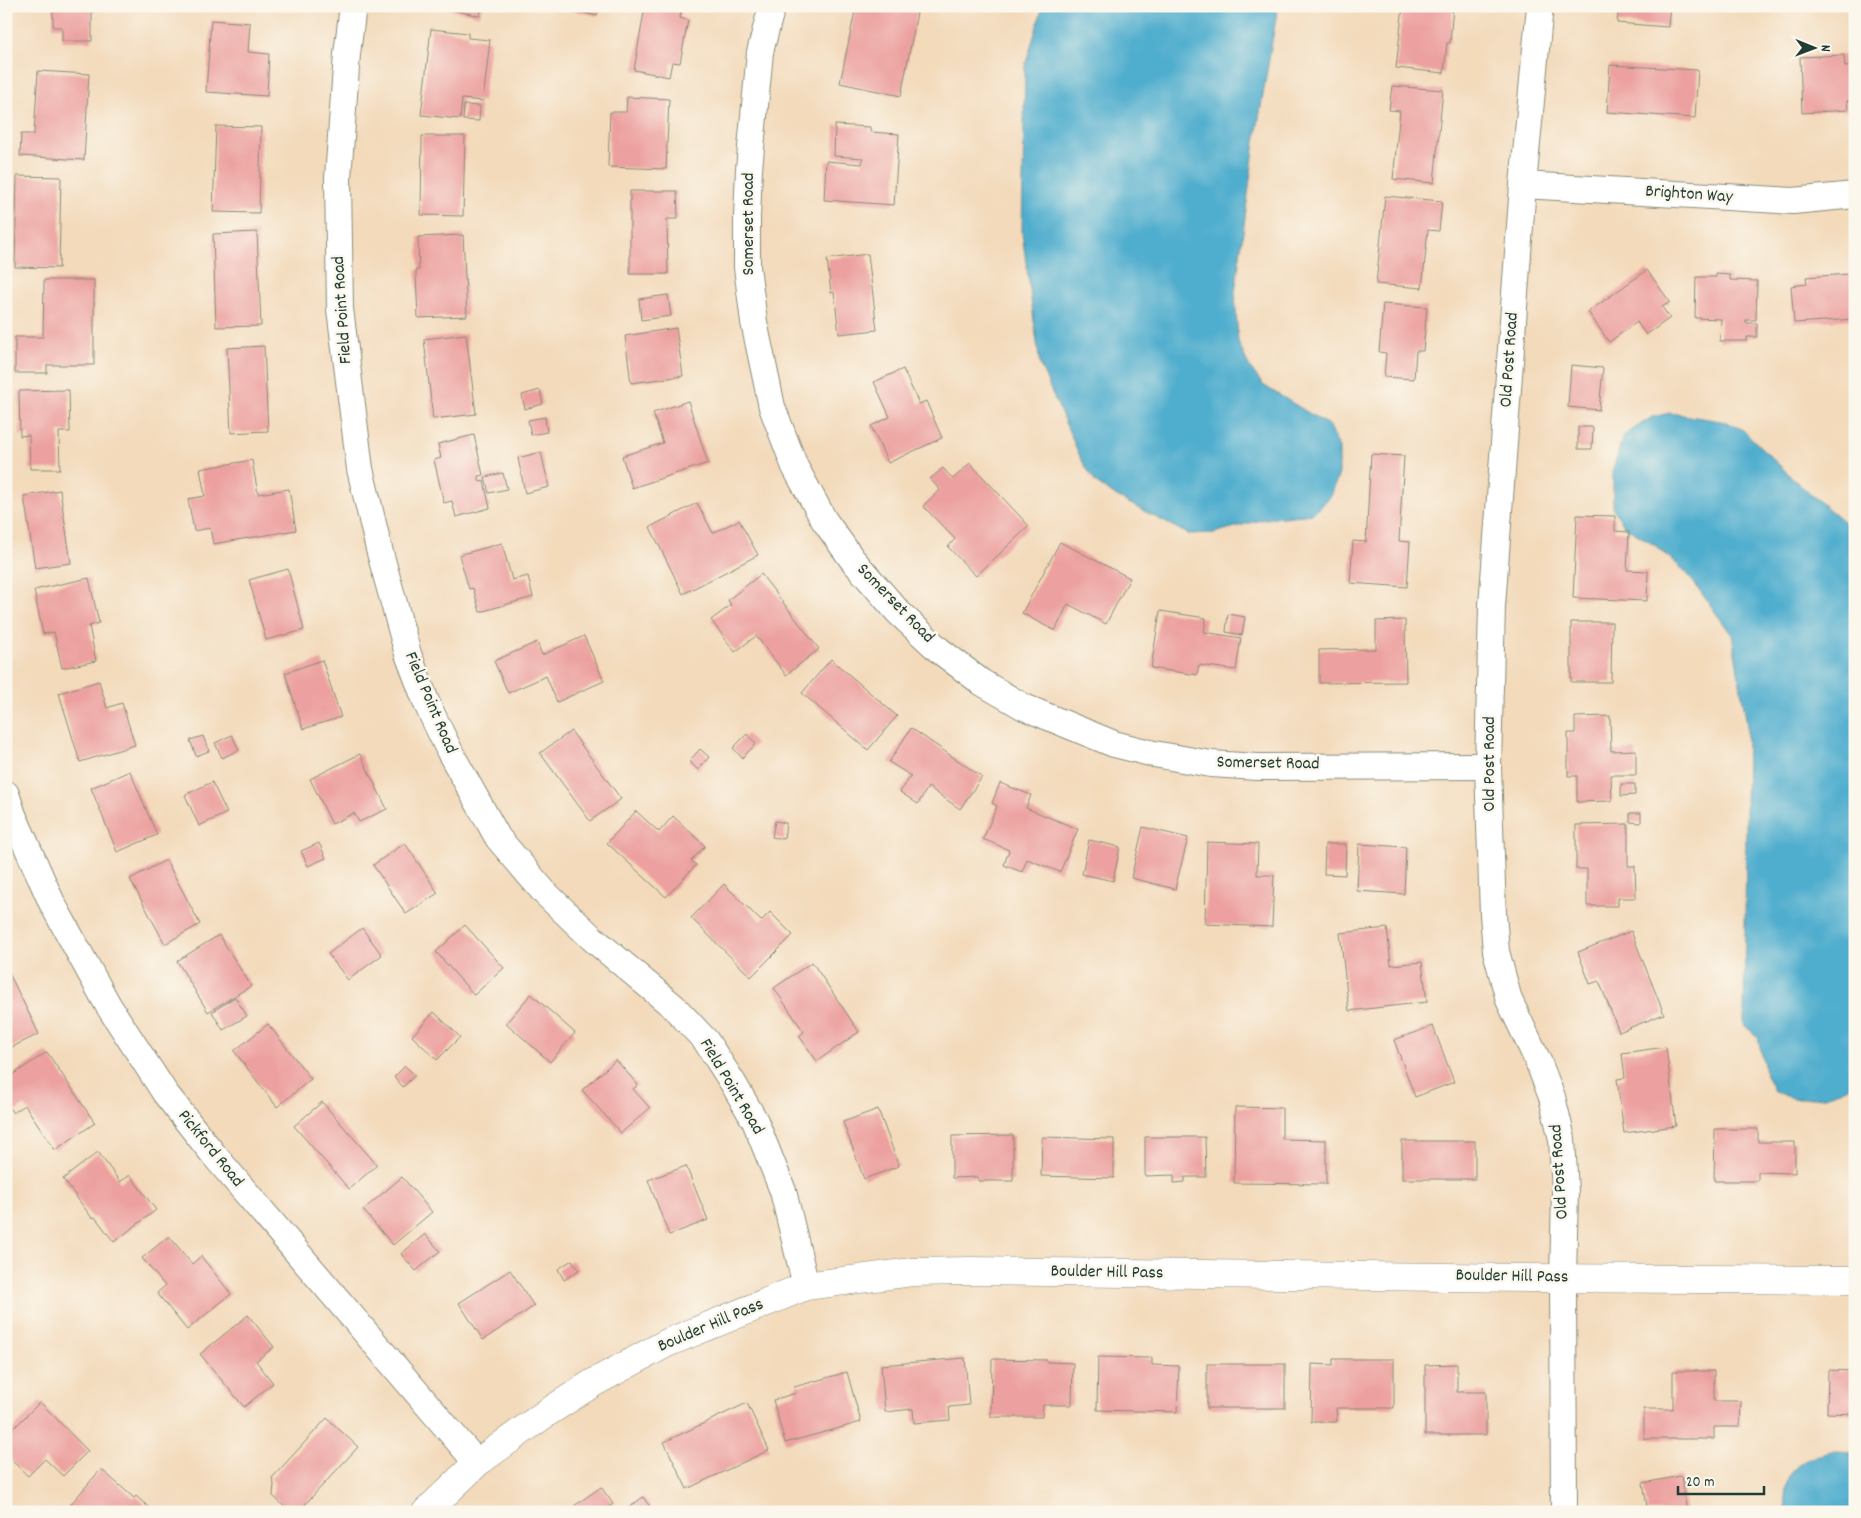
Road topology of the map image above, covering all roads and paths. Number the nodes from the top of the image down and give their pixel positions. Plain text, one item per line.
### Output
1 (353, 6) edge
2 (772, 6) edge
3 (1540, 6) edge
4 (1523, 185) junction
5 (1855, 195) edge
6 (1488, 766) junction
7 (6, 794) edge
8 (1563, 1278) junction
9 (1855, 1280) edge
10 (806, 1286) junction
11 (477, 1463) junction
12 (426, 1512) edge
13 (1564, 1512) edge

1 - 10 street, Field Point Road
2 - 6 street, Somerset Road
3 - 4 street, Old Post Road
4 - 5 street, Brighton Way
4 - 6 street, Old Post Road
6 - 8 street, Old Post Road
7 - 11 street, Pickford Road
8 - 9 street, Boulder Hill Pass
8 - 10 street, Boulder Hill Pass
8 - 13 street, Old Post Road
10 - 11 street, Boulder Hill Pass
11 - 12 street, Boulder Hill Pass

